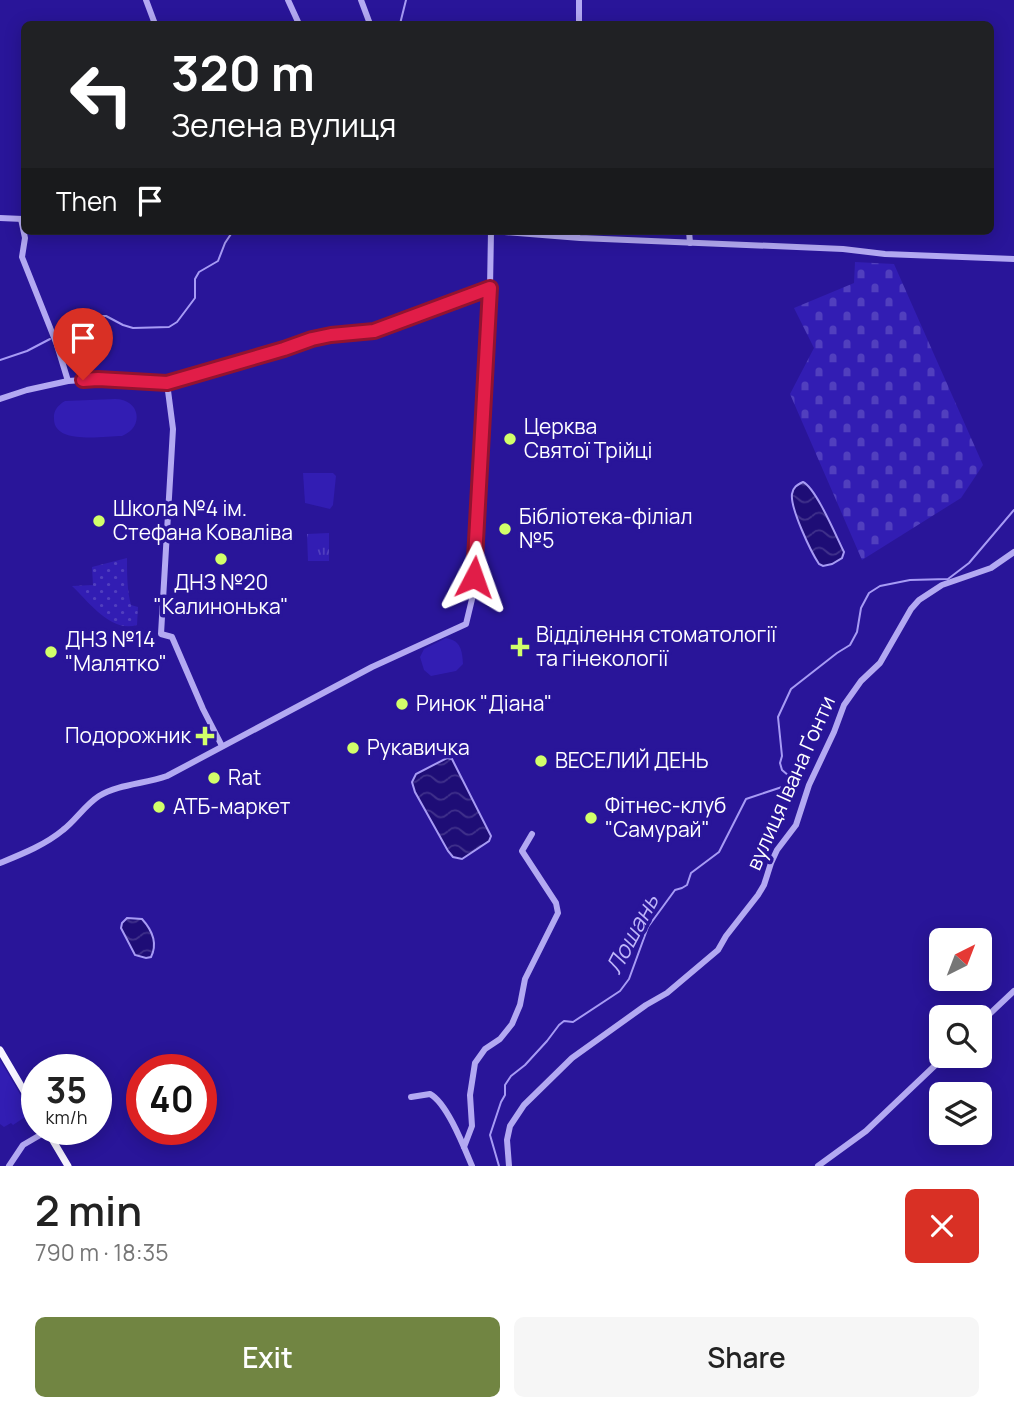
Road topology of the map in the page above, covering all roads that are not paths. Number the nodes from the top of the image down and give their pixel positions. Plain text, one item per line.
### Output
1 (146, 0) edge
2 (288, 0) edge
3 (361, 0) edge
4 (579, 0) edge
5 (154, 21) edge
6 (298, 21) edge
7 (369, 21) edge
8 (579, 21) edge
9 (0, 218) edge
10 (21, 219) edge
11 (25, 235) edge
12 (492, 235) edge
13 (551, 235) edge
14 (689, 235) edge
15 (690, 243) junction
16 (1014, 259) edge
17 (490, 288) junction
18 (68, 381) junction
19 (167, 383) junction
20 (0, 399) edge
21 (1014, 552) edge
22 (222, 746) junction
23 (532, 835) dead end
24 (0, 863) edge
25 (1014, 991) edge
26 (992, 1012) edge
27 (0, 1050) edge
28 (932, 1068) edge
29 (21, 1086) edge
30 (411, 1097) dead end
31 (23, 1145) edge
32 (56, 1145) edge
33 (464, 1147) junction
34 (9, 1166) edge
35 (68, 1166) edge
36 (472, 1166) edge
37 (509, 1166) edge
38 (818, 1166) edge

1 - 5 street
2 - 6 street
3 - 7 street
4 - 8 street
9 - 10 street
11 - 18 street
12 - 17 street
13 - 15 street
14 - 15 street
15 - 16 street
17 - 19 street
17 - 22 street
18 - 19 street
18 - 20 street
19 - 22 street
21 - 37 street, вулиця Івана Ґонти
22 - 24 street
23 - 33 street
25 - 26 street
27 - 29 main road
28 - 38 street
30 - 33 street
31 - 34 street
32 - 35 main road
33 - 36 street

